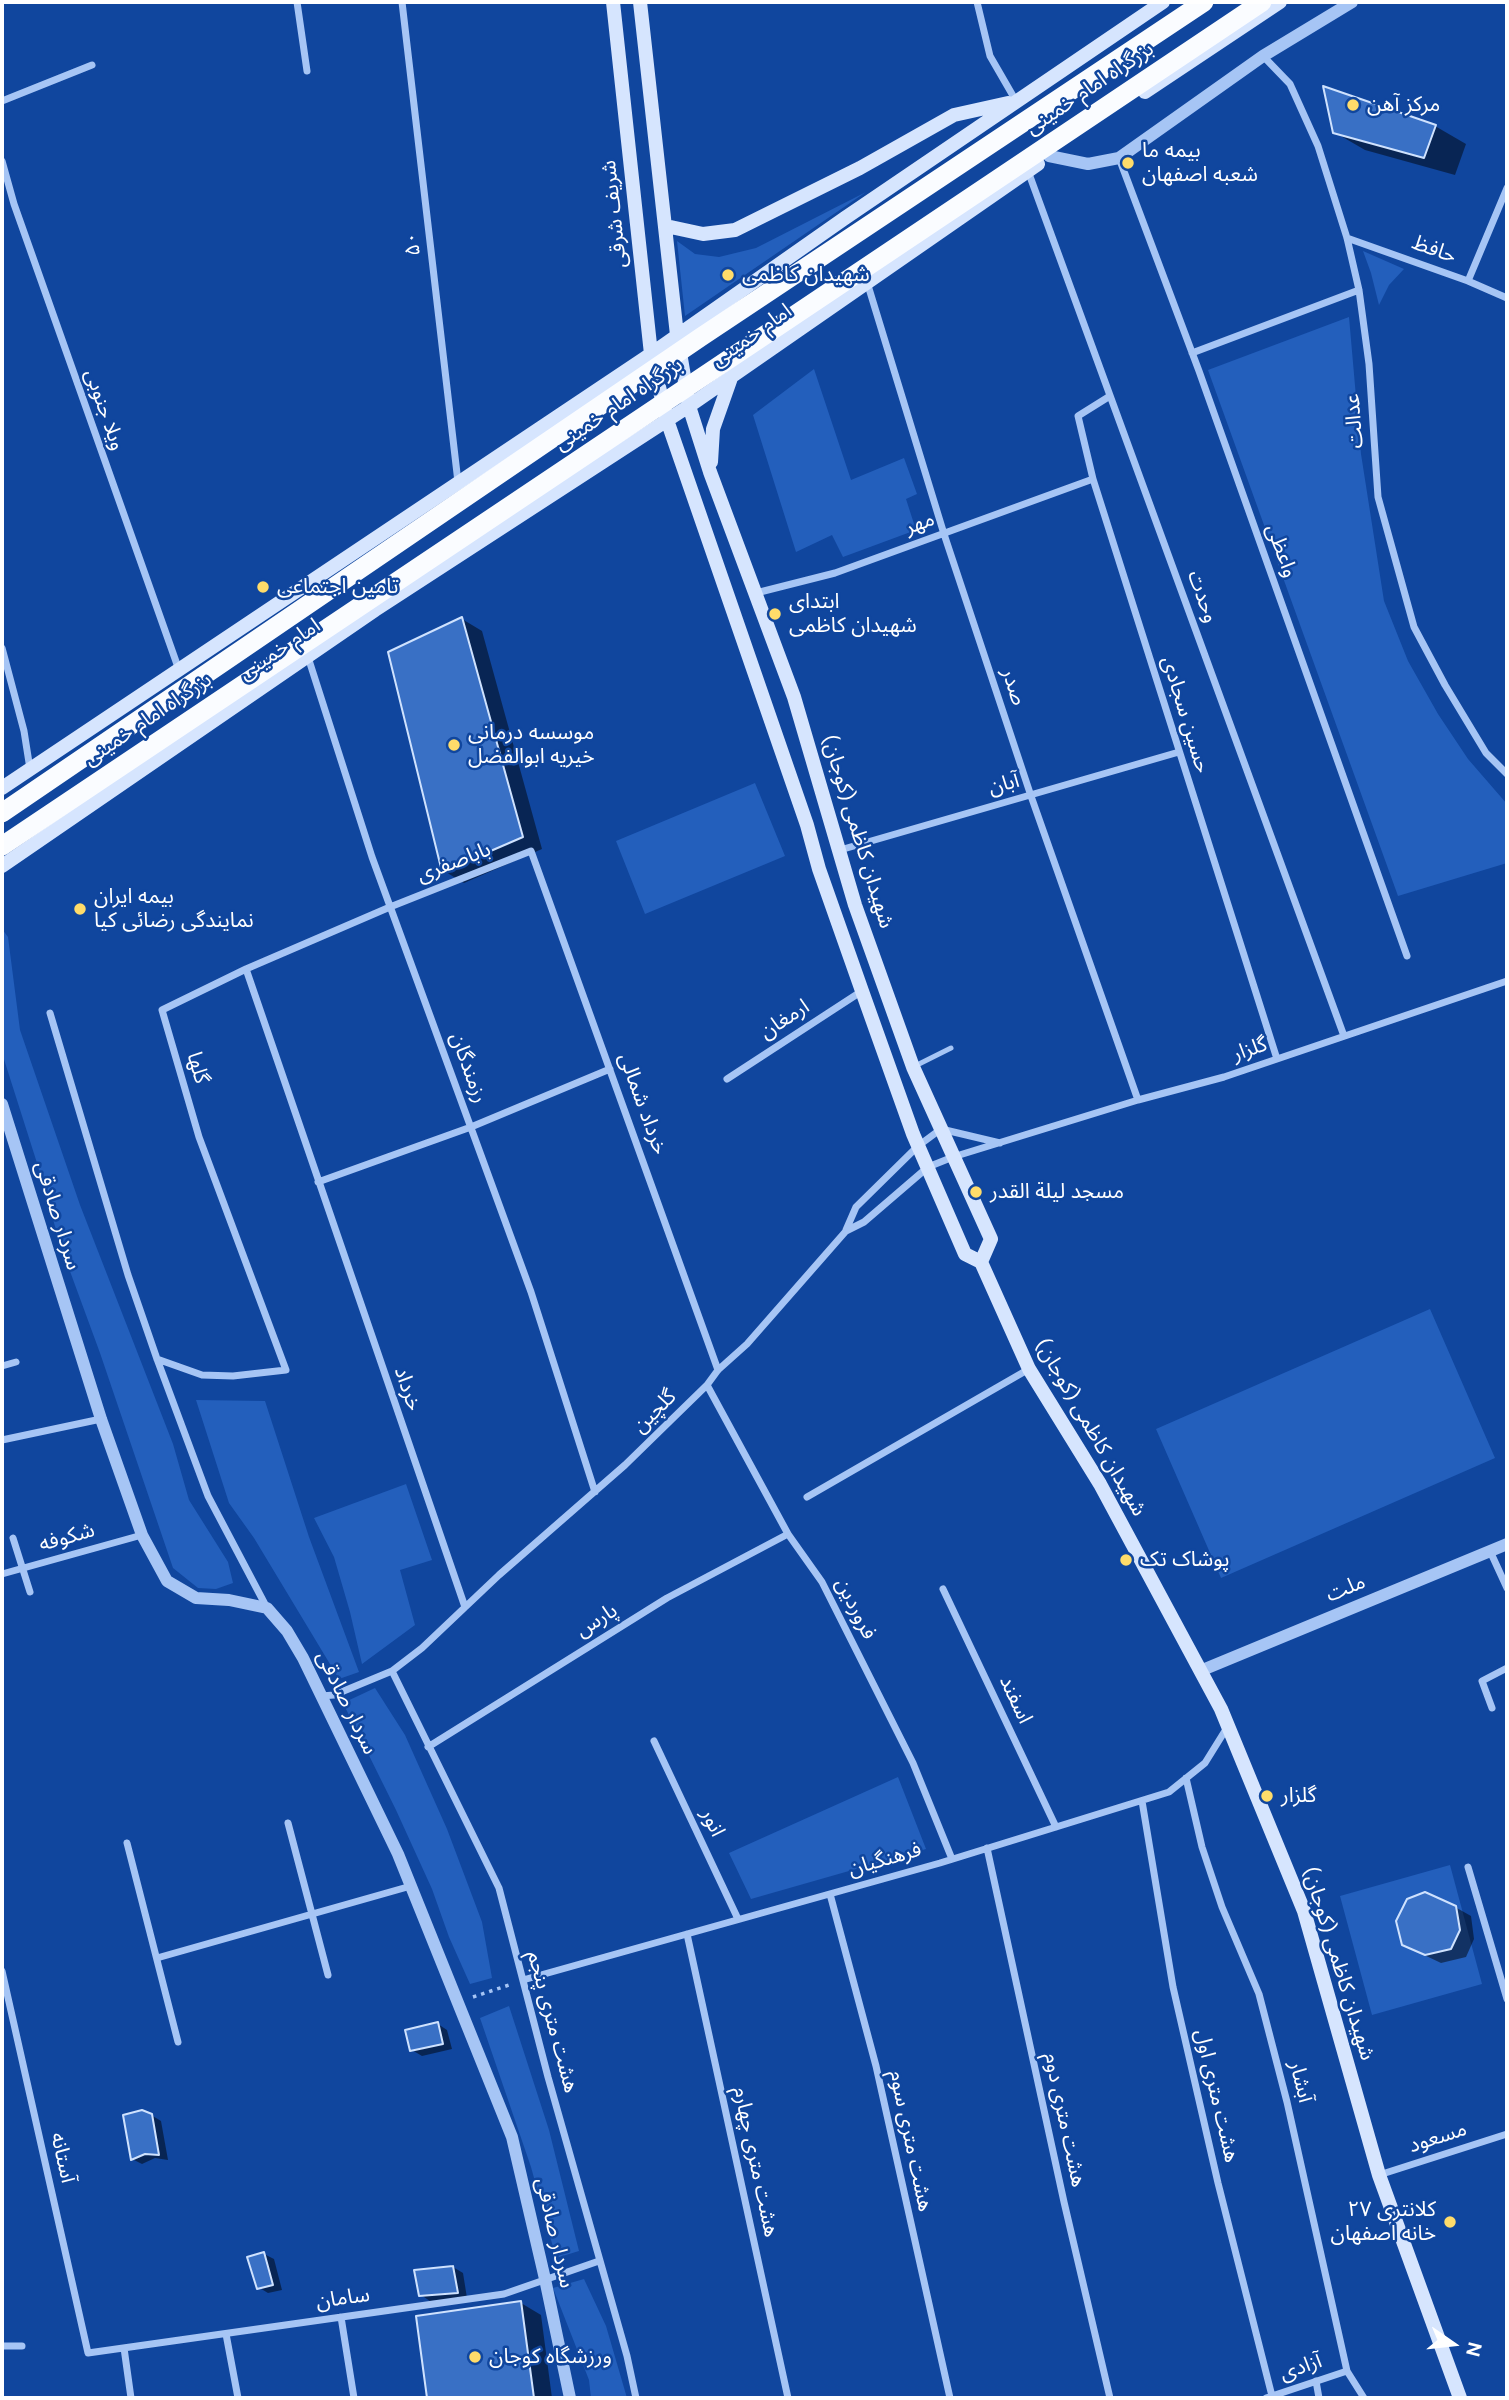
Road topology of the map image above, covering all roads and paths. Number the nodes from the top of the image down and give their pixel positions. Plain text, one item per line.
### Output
1 (297, 2) edge
2 (402, 2) edge
3 (613, 2) edge
4 (640, 2) edge
5 (977, 2) edge
6 (1163, 2) edge
7 (1204, 2) edge
8 (1262, 2) edge
9 (1280, 2) edge
10 (1352, 2) edge
11 (1263, 57) junction
12 (92, 65) dead end
13 (307, 71) dead end
14 (2, 101) edge
15 (1016, 101) junction
16 (1049, 156) junction
17 (1119, 159) junction
18 (2, 160) edge
19 (1028, 170) junction
20 (1507, 188) edge
21 (666, 226) junction
22 (1347, 238) junction
23 (867, 281) junction
24 (1468, 281) junction
25 (1359, 290) junction
26 (1507, 298) edge
27 (677, 335) junction
28 (1192, 353) junction
29 (651, 354) junction
30 (732, 376) junction
31 (1110, 396) junction
32 (690, 407) junction
33 (667, 420) junction
34 (710, 472) junction
35 (1093, 479) junction
36 (458, 482) junction
37 (944, 534) junction
38 (755, 593) junction
39 (2, 648) edge
40 (308, 656) junction
41 (179, 670) junction
42 (1179, 752) junction
43 (30, 769) junction
44 (1507, 774) edge
45 (2, 788) edge
46 (1031, 796) junction
47 (2, 813) edge
48 (2, 846) edge
49 (839, 850) junction
50 (531, 851) joint
51 (2, 866) edge
52 (390, 907) junction
53 (1407, 956) dead end
54 (246, 969) junction
55 (1507, 981) edge
56 (862, 991) junction
57 (50, 1013) dead end
58 (1344, 1037) junction
59 (951, 1048) dead end
60 (1277, 1059) junction
61 (913, 1067) junction
62 (610, 1069) junction
63 (727, 1079) dead end
64 (1138, 1100) junction
65 (2, 1104) edge
66 (471, 1127) junction
67 (941, 1129) junction
68 (1001, 1143) junction
69 (918, 1146) junction
70 (953, 1157) junction
71 (928, 1167) junction
72 (318, 1182) junction
73 (846, 1231) junction
74 (981, 1262) junction
75 (157, 1359) junction
76 (16, 1362) dead end
77 (2, 1366) edge
78 (1029, 1369) junction
79 (718, 1370) junction
80 (707, 1385) junction
81 (101, 1419) junction
82 (2, 1440) edge
83 (595, 1492) junction
84 (807, 1497) dead end
85 (788, 1534) junction
86 (142, 1535) junction
87 (13, 1538) dead end
88 (1507, 1544) edge
89 (1490, 1550) junction
90 (23, 1568) junction
91 (2, 1574) edge
92 (943, 1588) dead end
93 (1507, 1588) edge
94 (30, 1592) dead end
95 (465, 1607) junction
96 (267, 1608) junction
97 (1507, 1668) edge
98 (392, 1671) junction
99 (1200, 1671) junction
100 (321, 1696) junction
101 (1492, 1709) dead end
102 (1228, 1726) junction
103 (654, 1741) dead end
104 (428, 1746) junction
105 (1186, 1778) junction
106 (1142, 1801) junction
107 (288, 1823) dead end
108 (1056, 1827) junction
109 (127, 1843) dead end
110 (987, 1848) junction
111 (952, 1859) junction
112 (1468, 1867) dead end
113 (411, 1886) junction
114 (830, 1894) junction
115 (312, 1914) junction
116 (738, 1919) junction
117 (687, 1934) junction
118 (157, 1958) junction
119 (2, 1971) edge
120 (328, 1975) dead end
121 (523, 1980) junction
122 (1507, 1999) edge
123 (457, 2003) junction
124 (178, 2042) dead end
125 (1507, 2134) edge
126 (1379, 2175) junction
127 (599, 2261) junction
128 (545, 2279) junction
129 (341, 2317) junction
130 (226, 2334) junction
131 (2, 2346) edge
132 (22, 2346) dead end
133 (124, 2348) junction
134 (88, 2353) joint
135 (1347, 2371) junction
136 (1315, 2382) junction
137 (1269, 2397) edge
138 (131, 2398) edge
139 (238, 2398) edge
140 (354, 2398) edge
141 (570, 2398) edge
142 (636, 2398) edge
143 (788, 2398) edge
144 (950, 2398) edge
145 (1110, 2398) edge
146 (1319, 2398) edge
147 (1364, 2398) edge
148 (1460, 2398) edge

1 - 13 street
2 - 36 street, ۵۰
3 - 29 main road, شریف شرقی
4 - 21 main road
5 - 15 street
6 - 15 main road, امام خمینی
7 - 47 highway, بزرگراه امام خمینی, bridge
8 - 48 highway, بزرگراه امام خمینی, bridge
9 - 16 main road, امام خمینی
10 - 11 street
11 - 17 street
11 - 22 street, عدالت
12 - 14 street
15 - 21 main road
15 - 27 main road, امام خمینی
16 - 17 street
16 - 19 main road, امام خمینی
17 - 28 street, واعظی
18 - 41 street, ویلا جنوبی
19 - 23 main road, امام خمینی
19 - 31 street, وحدت
20 - 24 street
21 - 27 main road
22 - 24 street, حافظ
22 - 25 street, عدالت
23 - 30 main road, امام خمینی
23 - 37 street, صدر
24 - 26 street, حافظ
25 - 28 street
25 - 44 street, عدالت
27 - 29 main road, امام خمینی
27 - 32 main road
28 - 53 street, واعظی
29 - 33 main road, شریف شرقی
29 - 36 main road, امام خمینی
30 - 32 main road, امام خمینی
30 - 34 main road
31 - 35 street, حسین سجادی
31 - 58 street, وحدت
32 - 33 main road, امام خمینی
32 - 34 main road, شهیدان کاظمی (کوجان)
33 - 40 main road, امام خمینی
33 - 56 main road, شهیدان کاظمی (کوجان)
34 - 38 main road, شهیدان کاظمی (کوجان)
35 - 37 street, مهر
35 - 42 street, حسین سجادی
36 - 41 main road, امام خمینی
37 - 38 street, مهر
37 - 46 street, صدر
38 - 49 main road, شهیدان کاظمی (کوجان)
39 - 43 street
40 - 51 main road, امام خمینی
40 - 52 street, رزمندگان
41 - 43 main road, امام خمینی
42 - 46 street, آبان
42 - 60 street, حسین سجادی
43 - 45 main road, امام خمینی
46 - 49 street, آبان
46 - 64 street, صدر
49 - 61 main road, شهیدان کاظمی (کوجان)
50 - 52 street, باباصفری
50 - 62 street, خرداد شمالی
52 - 54 street, گلها
52 - 66 street, رزمندگان
54 - 72 street, خرداد
54 - 75 street, گلها
55 - 58 street, گلزار
56 - 63 street, ارمغان
56 - 69 main road, شهیدان کاظمی (کوجان)
57 - 75 street
58 - 60 street, گلزار
59 - 61 lane
60 - 64 street, گلزار
61 - 67 main road, شهیدان کاظمی (کوجان)
62 - 66 street
62 - 79 street, خرداد شمالی
64 - 68 street, گلزار
65 - 81 street, سردار صادقی
66 - 72 street
66 - 83 street, رزمندگان
67 - 68 street
67 - 69 street
67 - 70 main road, شهیدان کاظمی (کوجان)
68 - 70 street, گلزار
69 - 71 main road, شهیدان کاظمی (کوجان)
69 - 73 street
70 - 71 street, گلزار
70 - 74 main road, شهیدان کاظمی (کوجان)
71 - 73 street, گلچین
71 - 74 main road, شهیدان کاظمی (کوجان)
72 - 95 street, خرداد
73 - 79 street, گلچین
74 - 78 main road, شهیدان کاظمی (کوجان)
75 - 96 street
76 - 77 street
78 - 84 street
78 - 99 main road, شهیدان کاظمی (کوجان)
79 - 80 street, گلچین
80 - 83 street, گلچین
80 - 85 street, فروردین
81 - 82 street
81 - 86 street, سردار صادقی
83 - 95 street, گلچین
85 - 104 street, پارس
85 - 111 street, فروردین
86 - 90 street, شکوفه
86 - 96 street, سردار صادقی
87 - 90 street
88 - 89 street, ملت
89 - 93 street
89 - 99 street, ملت
90 - 91 street, شکوفه
90 - 94 street
92 - 108 street, اسفند
95 - 98 street, گلچین
96 - 100 street, سردار صادقی
97 - 101 street
98 - 100 street, گلچین
98 - 104 street, هشت متری پنجم
99 - 102 main road, شهیدان کاظمی (کوجان)
100 - 113 street, سردار صادقی
102 - 105 street, فرهنگیان
102 - 126 main road, شهیدان کاظمی (کوجان)
103 - 116 street, انور
104 - 121 street, هشت متری پنجم
105 - 106 street, فرهنگیان
105 - 135 street, آبشار
106 - 108 street, فرهنگیان
106 - 137 street, هشت متری اول
107 - 115 street
108 - 110 street, فرهنگیان
109 - 118 street
110 - 111 street, فرهنگیان
110 - 145 street, هشت متری دوم
111 - 114 street, فرهنگیان
112 - 122 street
113 - 115 street
113 - 123 street, سردار صادقی
114 - 116 street, فرهنگیان
114 - 144 street, هشت متری سوم
115 - 118 street
115 - 120 street
116 - 117 street, فرهنگیان
117 - 121 street, فرهنگیان
117 - 143 street, هشت متری چهارم
118 - 124 street
119 - 134 street, آستانه
121 - 123 path
121 - 127 street, هشت متری پنجم
123 - 128 street, سردار صادقی
125 - 126 street, مسعود
126 - 148 main road, شهیدان کاظمی (کوجان)
127 - 128 street, سامان
127 - 142 street, هشت متری پنجم
128 - 129 street, سامان
128 - 141 street, سردار صادقی
129 - 130 street, سامان
129 - 140 street
130 - 133 street, سامان
130 - 139 street
131 - 132 street
133 - 134 street, سامان
133 - 138 street
135 - 136 street, آزادی
135 - 147 street, آبشار
136 - 137 street, آزادی
136 - 146 street

